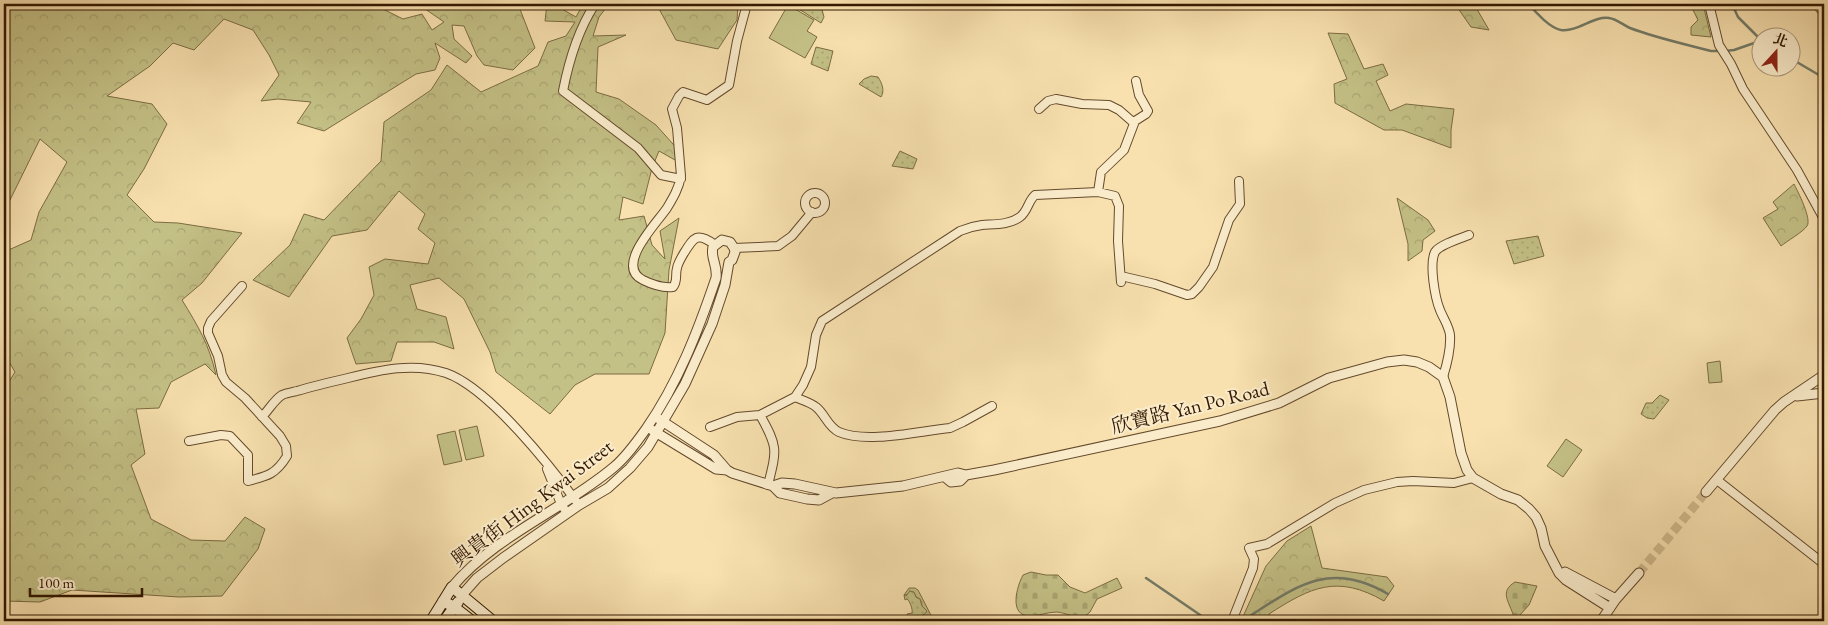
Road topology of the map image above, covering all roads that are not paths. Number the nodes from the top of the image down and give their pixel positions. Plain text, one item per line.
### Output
1 (595, 4) edge
2 (747, 4) edge
3 (1709, 4) edge
4 (1816, 4) edge
5 (1824, 13) edge
6 (1136, 81) dead end
7 (1039, 108) dead end
8 (1134, 123) junction
9 (681, 179) junction
10 (1239, 181) dead end
11 (1098, 192) junction
12 (812, 212) dead end
13 (1824, 219) edge
14 (1469, 235) dead end
15 (714, 244) junction
16 (734, 248) junction
17 (713, 258) junction
18 (729, 262) junction
19 (242, 286) dead end
20 (1824, 376) edge
21 (1443, 377) junction
22 (1824, 393) edge
23 (795, 397) junction
24 (1791, 397) junction
25 (992, 406) dead end
26 (760, 415) junction
27 (654, 416) junction
28 (262, 417) junction
29 (664, 422) junction
30 (647, 427) junction
31 (710, 427) dead end
32 (657, 433) junction
33 (189, 441) dead end
34 (544, 462) junction
35 (727, 470) junction
36 (1473, 478) junction
37 (1717, 480) junction
38 (770, 485) junction
39 (1706, 492) tunnel mouth
40 (572, 497) junction
41 (561, 504) junction
42 (579, 505) junction
43 (567, 513) junction
44 (1552, 560) junction
45 (1824, 564) edge
46 (1639, 573) tunnel mouth
47 (452, 587) junction
48 (462, 595) junction
49 (1616, 599) junction
50 (443, 602) junction
51 (454, 607) junction
52 (1610, 608) junction
53 (430, 621) edge
54 (444, 621) edge
55 (472, 621) edge
56 (492, 621) edge
57 (1232, 621) edge
58 (1601, 621) edge

1 - 9 street
2 - 9 street
3 - 13 street
4 - 5 street
6 - 8 street
7 - 8 street
8 - 11 street
9 - 15 street
10 - 11 street
11 - 23 street
12 - 16 street
14 - 21 street
15 - 16 street
15 - 17 street, 興貴街 Hing Kwai Street
16 - 18 street, 興貴街 Hing Kwai Street
17 - 18 street
17 - 27 street, 興貴街 Hing Kwai Street
18 - 29 street, 興貴街 Hing Kwai Street
19 - 28 street
20 - 24 street
21 - 36 street
21 - 38 street, 欣寶路 Yan Po Road
22 - 24 street
23 - 25 street
23 - 26 street
24 - 37 street
26 - 31 street
26 - 38 street
27 - 29 street, 欣寶路 Yan Po Road
27 - 30 street, 興貴街 Hing Kwai Street
28 - 33 street
28 - 34 street
29 - 32 street, 興貴街 Hing Kwai Street
29 - 35 street, 欣寶路 Yan Po Road
30 - 32 street, 欣寶路 Yan Po Road
30 - 40 street, 興貴街 Hing Kwai Street
32 - 35 street, 欣寶路 Yan Po Road
32 - 42 street, 興貴街 Hing Kwai Street
34 - 40 street
34 - 41 street
35 - 38 street, 欣寶路 Yan Po Road
36 - 44 street
36 - 57 street
37 - 39 street
37 - 45 street
40 - 41 street, 興貴街 Hing Kwai Street
40 - 42 street
41 - 43 street
41 - 47 street, 興貴街 Hing Kwai Street
42 - 43 street, 興貴街 Hing Kwai Street
43 - 48 street, 興貴街 Hing Kwai Street
44 - 49 street
44 - 52 street
46 - 49 street
47 - 48 main road
47 - 50 main road
48 - 51 main road
48 - 56 main road
49 - 52 street
50 - 51 main road
50 - 53 main road
51 - 54 main road
51 - 55 main road
52 - 58 street

